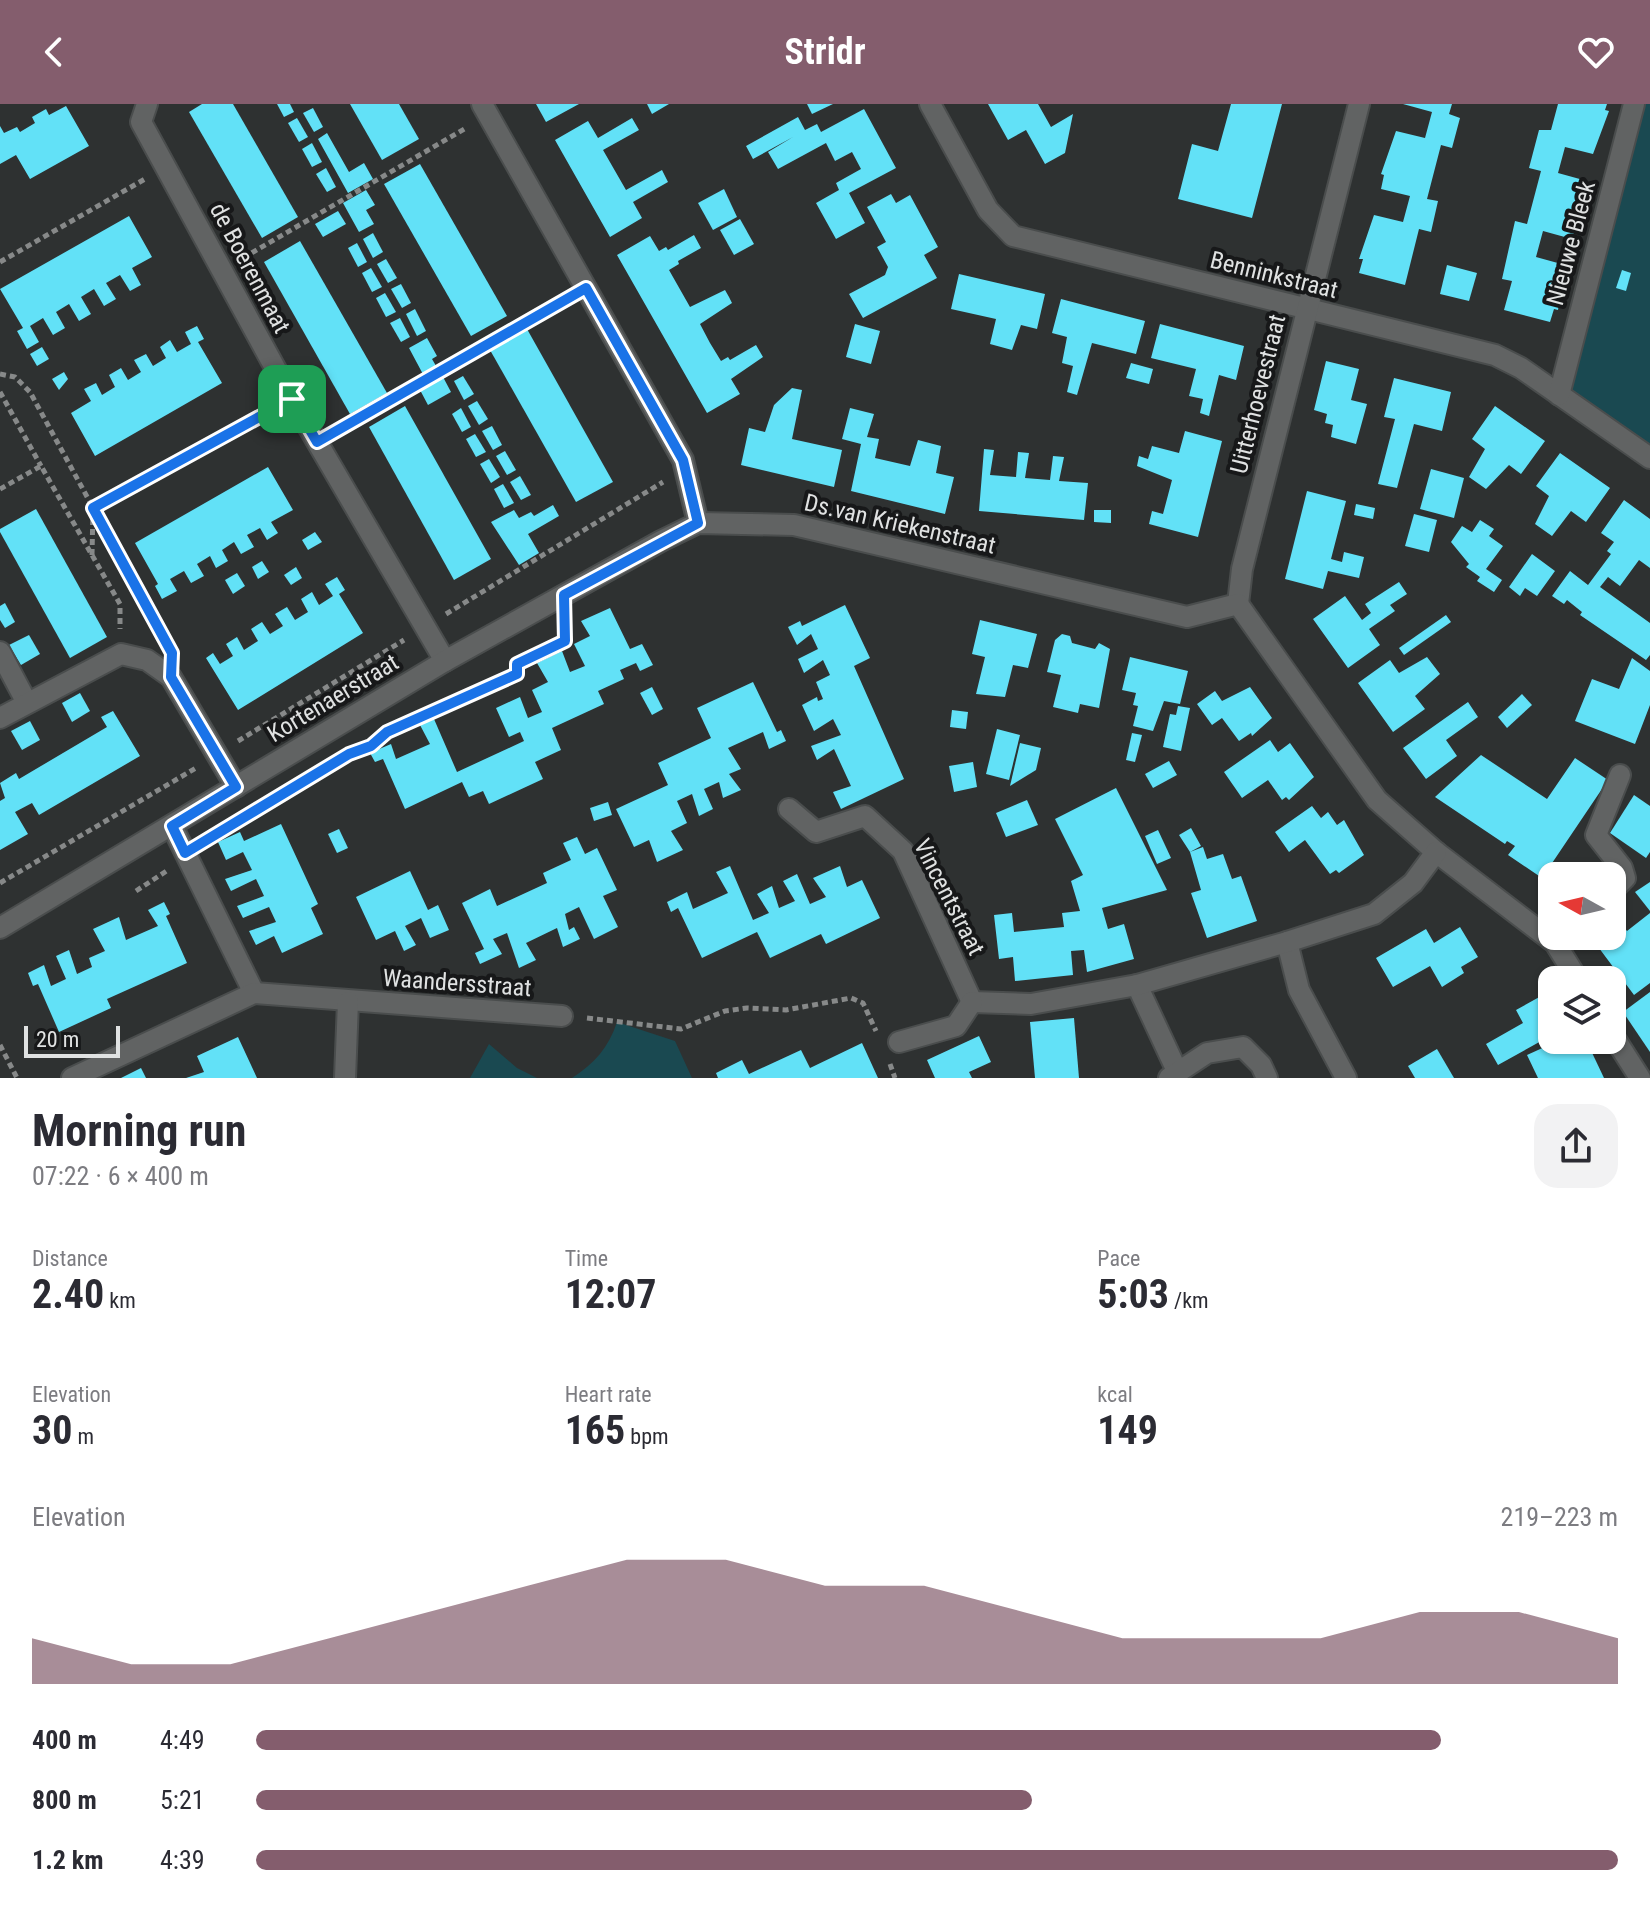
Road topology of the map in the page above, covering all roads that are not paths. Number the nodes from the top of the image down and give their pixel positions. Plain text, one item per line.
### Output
1 (147, 104) edge
2 (930, 104) edge
3 (1359, 104) edge
4 (1634, 104) edge
5 (485, 110) edge
6 (1306, 310) junction
7 (1559, 395) junction
8 (1650, 458) edge
9 (698, 523) junction
10 (1238, 604) junction
11 (0, 652) edge
12 (445, 661) junction
13 (27, 703) junction
14 (0, 718) edge
15 (1620, 775) dead end
16 (236, 787) junction
17 (789, 809) dead end
18 (172, 826) junction
19 (1436, 852) junction
20 (1617, 862) edge
21 (1538, 925) edge
22 (0, 928) edge
23 (1287, 942) junction
24 (1137, 985) junction
25 (254, 993) junction
26 (348, 1002) junction
27 (972, 1002) junction
28 (562, 1016) road end
29 (899, 1042) road end
30 (1625, 1054) edge
31 (1173, 1075) edge
32 (72, 1078) edge
33 (345, 1078) edge
34 (1267, 1078) edge
35 (1346, 1078) edge
36 (1640, 1078) edge

1 - 12 street, de Boerenmaat
2 - 6 street, Benninkstraat
3 - 6 street, Uitterhoevestraat
4 - 7 street, Nieuwe Bleek
5 - 9 street
6 - 7 street, Benninkstraat
6 - 10 street, Uitterhoevestraat
7 - 8 street, Benninkstraat
9 - 10 street, Ds.van Kriekenstraat
9 - 12 street, Kortenaerstraat
10 - 19 street
11 - 13 street
12 - 16 street, Kortenaerstraat
13 - 14 street
13 - 16 street
15 - 20 street
16 - 18 street, Kortenaerstraat
17 - 27 street, Vincentstraat
18 - 22 street, Kortenaerstraat
18 - 25 street
19 - 21 street
19 - 23 street
23 - 24 street
23 - 35 street
24 - 27 street
24 - 31 street
25 - 26 street, Waandersstraat
25 - 32 street
26 - 28 street, Waandersstraat
26 - 33 street, Waandersstraat
27 - 29 street
30 - 36 street
31 - 34 street

